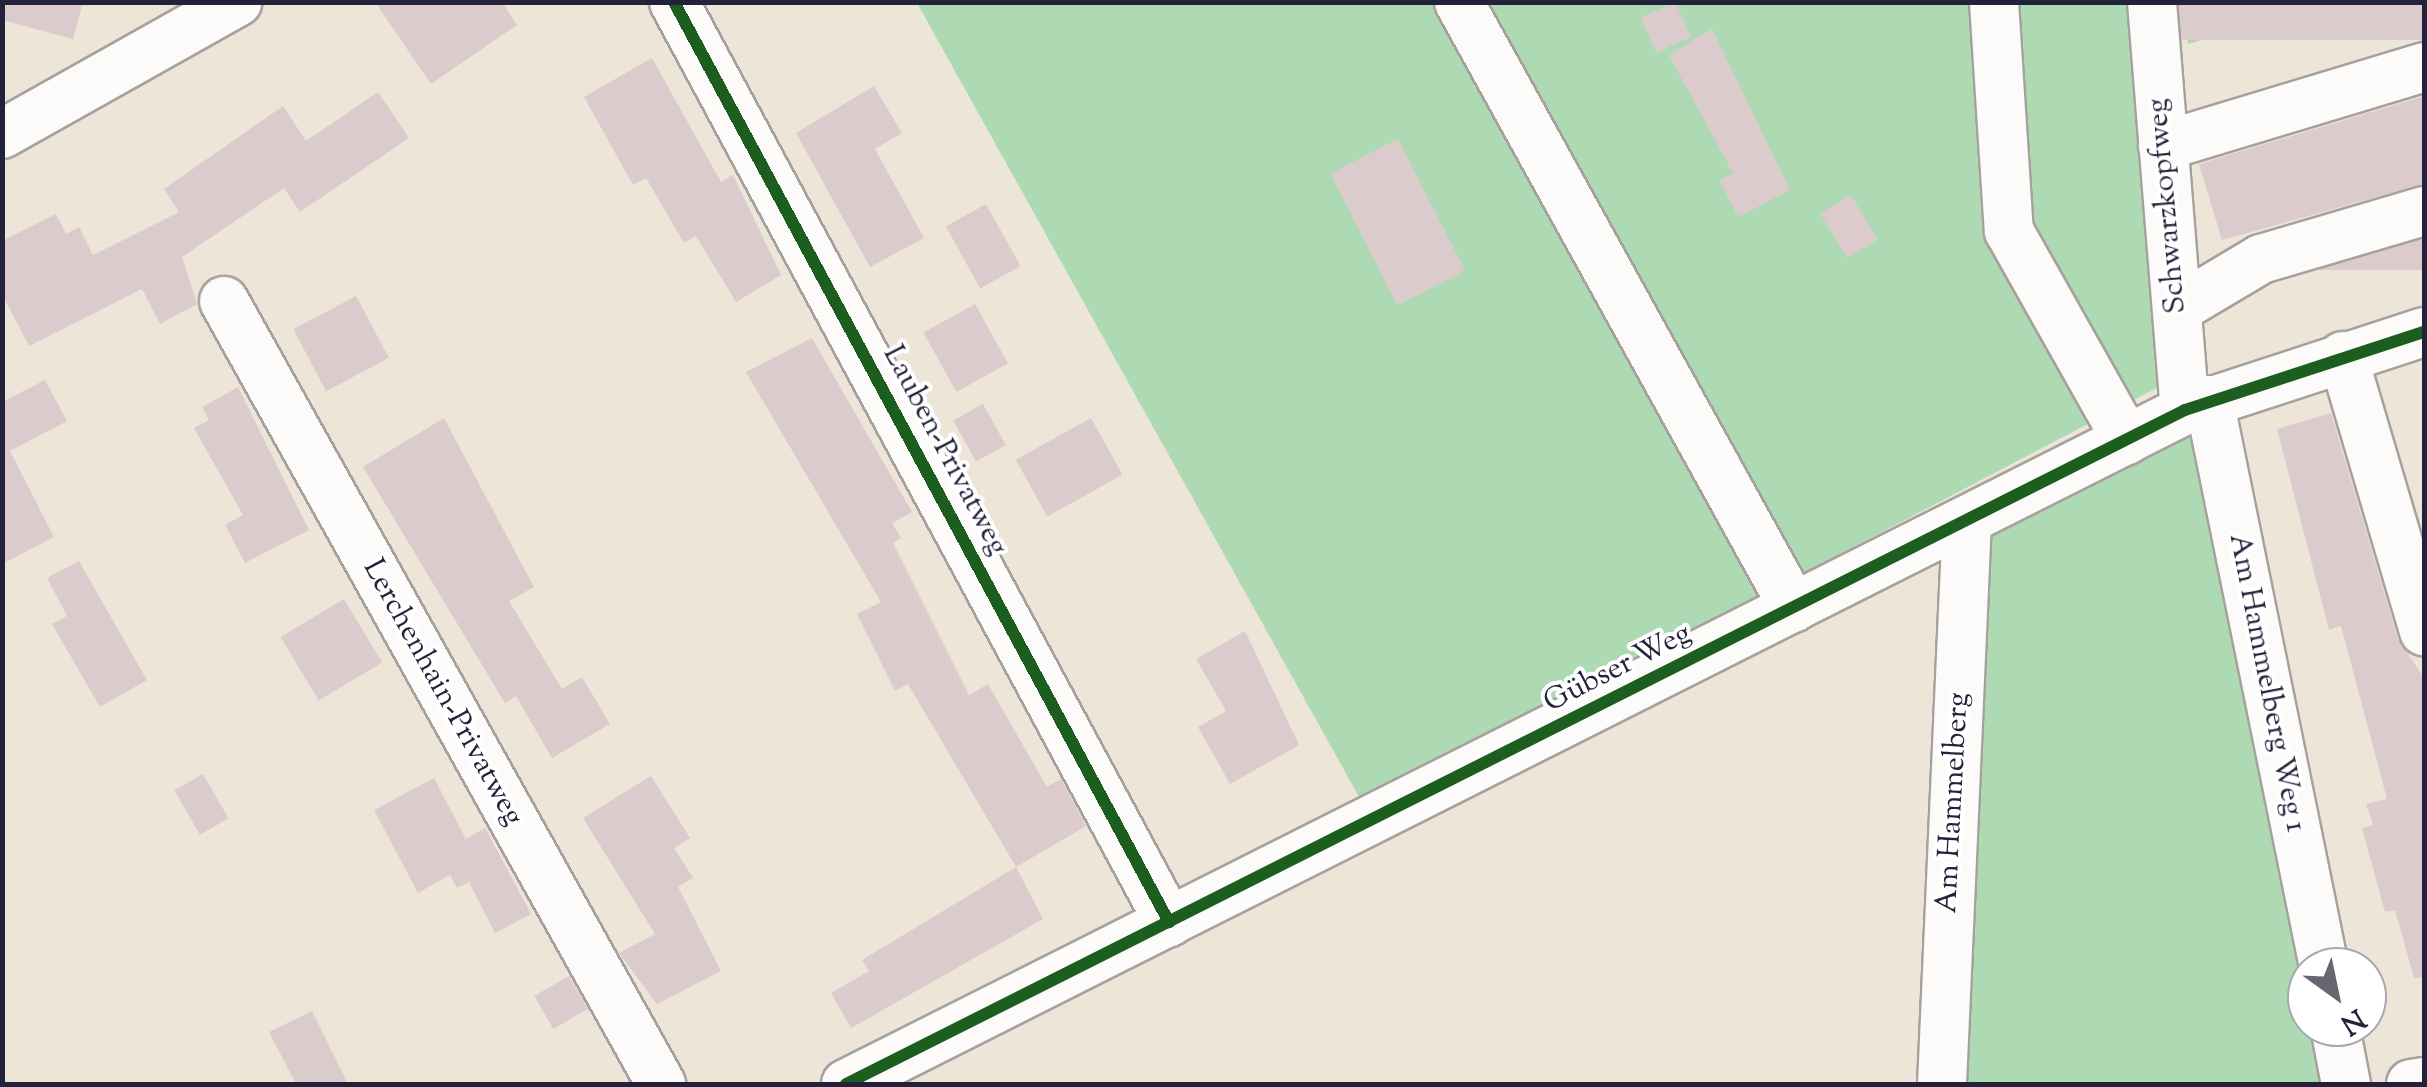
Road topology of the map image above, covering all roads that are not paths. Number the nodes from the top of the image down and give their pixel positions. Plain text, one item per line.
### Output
1 (237, 2) edge
2 (674, 2) edge
3 (1460, 2) edge
4 (1994, 2) edge
5 (2152, 2) edge
6 (2424, 67) edge
7 (2, 134) edge
8 (2162, 146) junction
9 (2424, 210) edge
10 (224, 302) dead end
11 (2177, 309) junction
12 (2424, 332) edge
13 (2343, 356) junction
14 (2197, 405) junction
15 (2127, 440) junction
16 (1967, 521) junction
17 (1794, 608) junction
18 (2424, 630) edge
19 (1170, 922) junction
20 (2319, 947) edge
21 (2339, 1047) edge
22 (2424, 1082) edge
23 (661, 1084) edge
24 (846, 1084) edge
25 (1942, 1084) edge
26 (2346, 1084) edge
27 (2410, 1084) edge

1 - 7 street
2 - 19 street, Lauben-Privatweg
3 - 17 street
4 - 15 street
5 - 8 street, Schwarzkopfweg
6 - 8 street
8 - 11 street, Schwarzkopfweg
9 - 11 street
10 - 23 street, Lerchenhain-Privatweg
11 - 14 street, Schwarzkopfweg
12 - 13 street, Gübser Weg
13 - 14 street, Gübser Weg
13 - 18 street
14 - 15 street, Gübser Weg
14 - 20 street, Am Hammelberg Weg 1
15 - 16 street, Gübser Weg
16 - 17 street, Gübser Weg
16 - 25 street, Am Hammelberg
17 - 19 street, Gübser Weg
19 - 24 street, Gübser Weg
21 - 26 street
22 - 27 street

